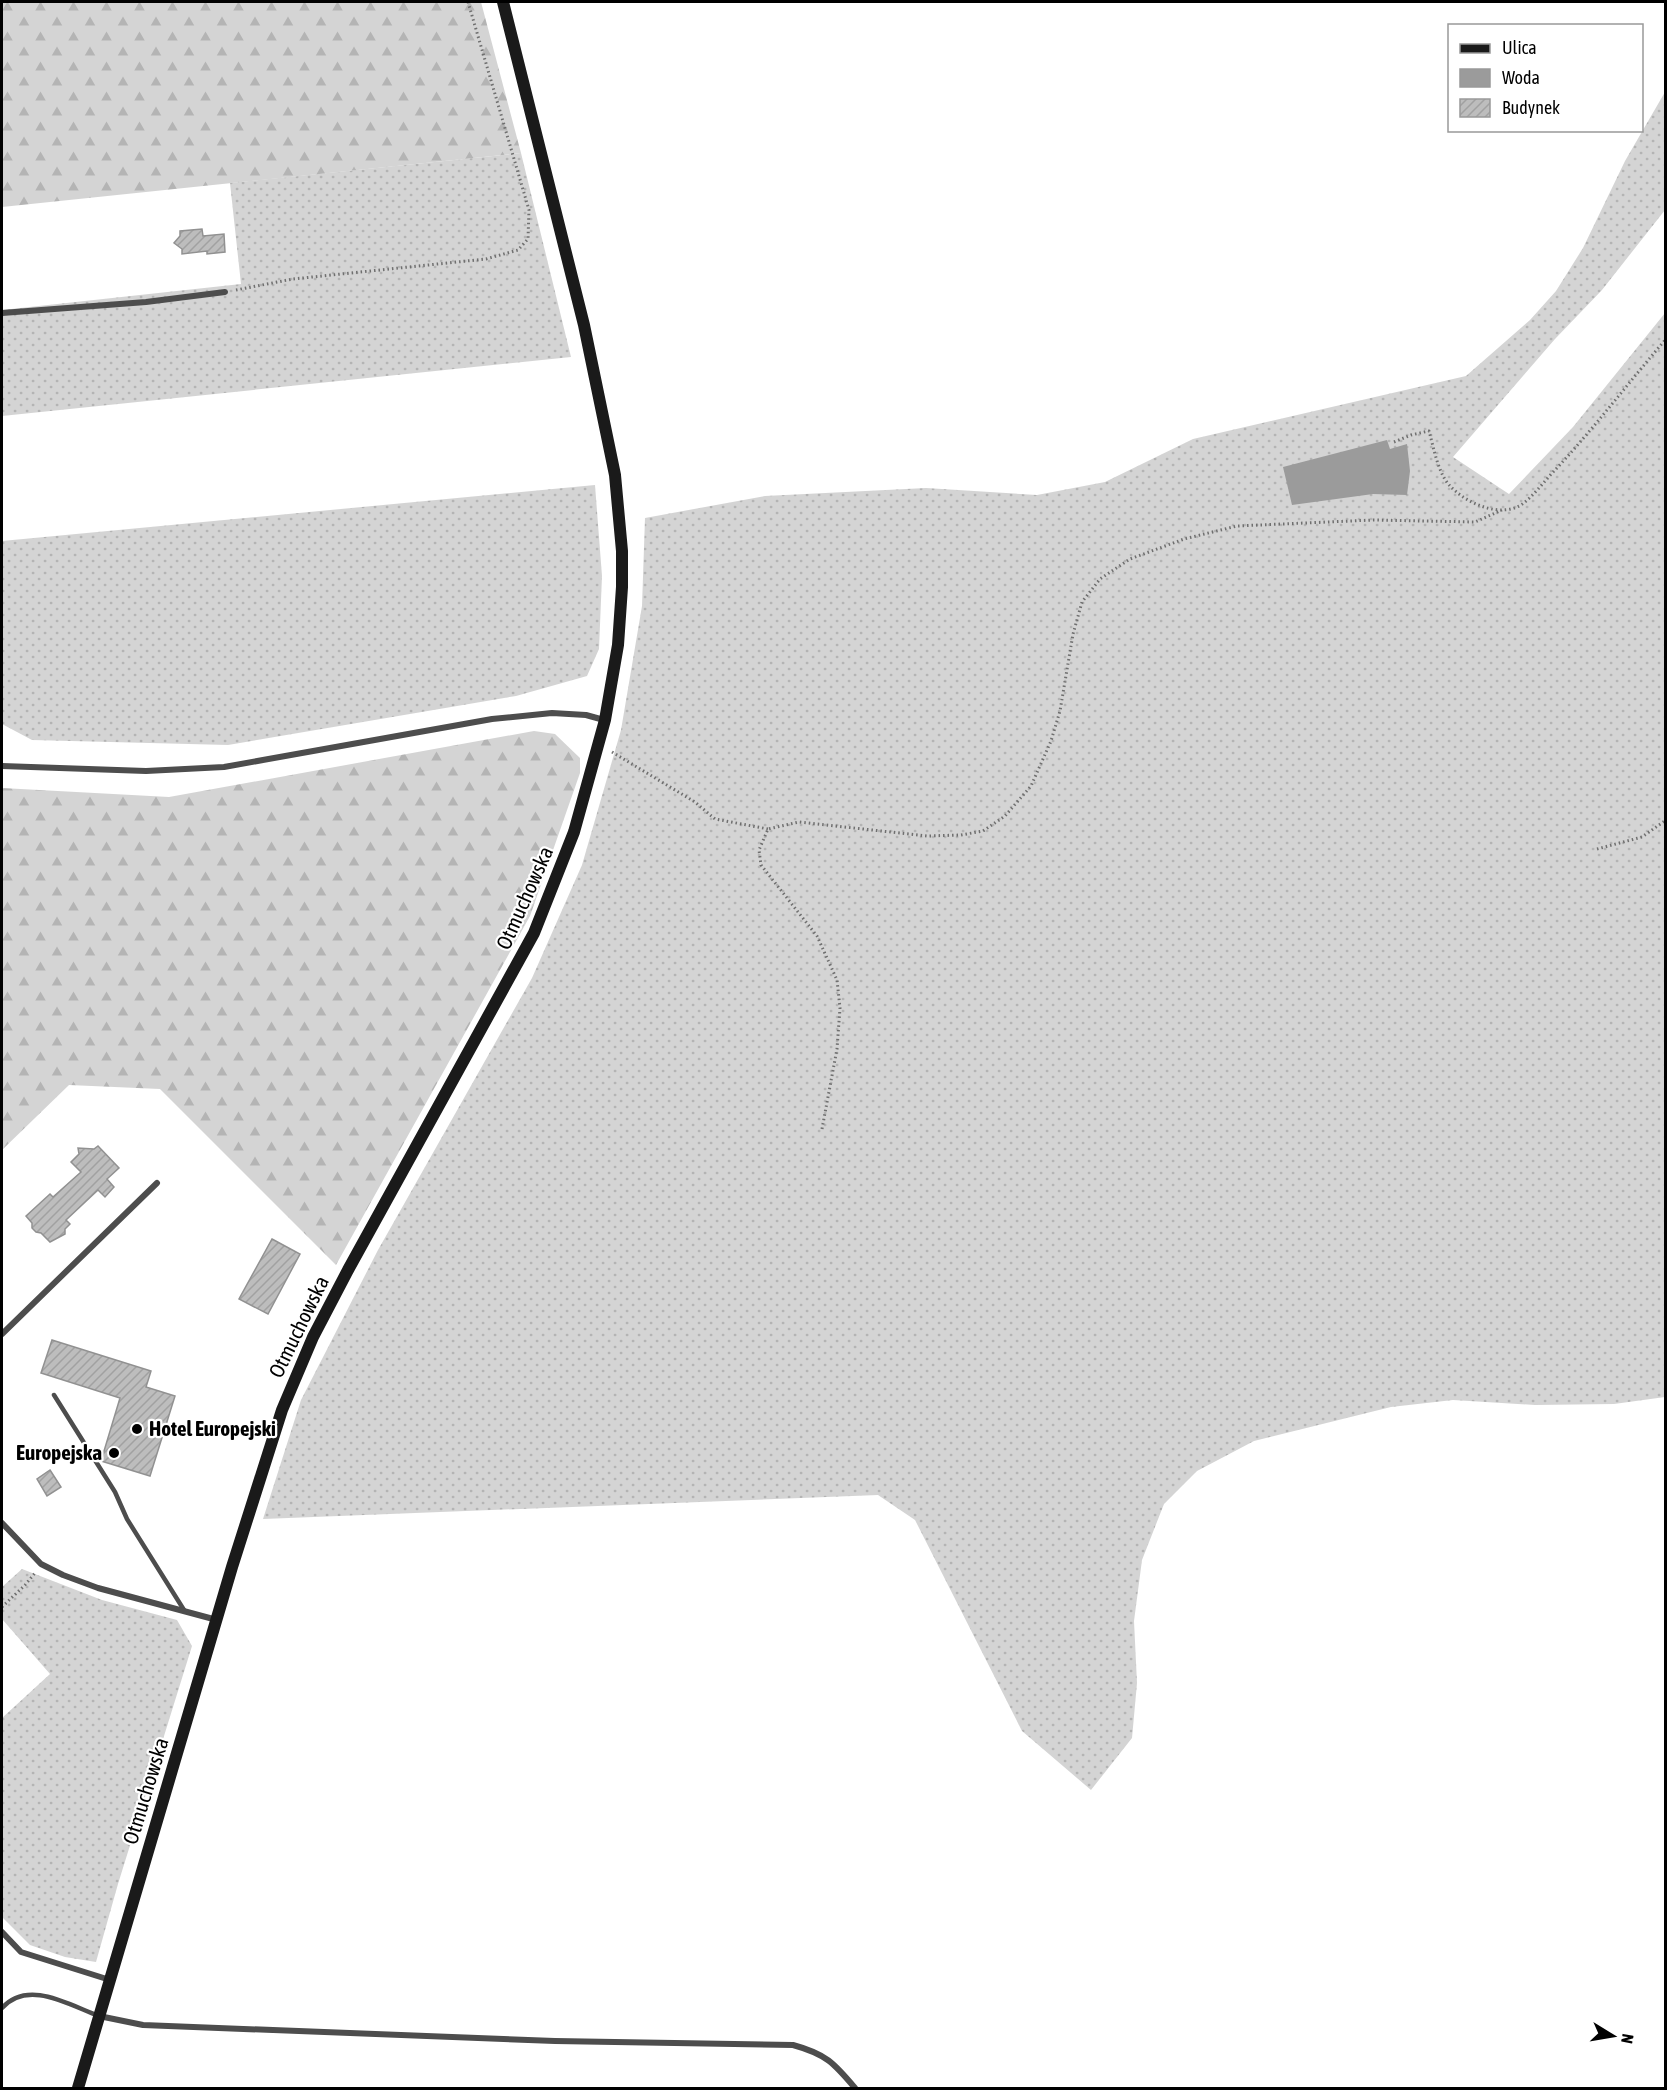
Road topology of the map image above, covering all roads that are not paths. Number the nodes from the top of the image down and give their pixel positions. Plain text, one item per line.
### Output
1 (503, 2) edge
2 (225, 292) road end
3 (2, 313) edge
4 (605, 720) junction
5 (2, 766) edge
6 (157, 1183) dead end
7 (2, 1334) edge
8 (54, 1395) dead end
9 (2, 1523) edge
10 (184, 1610) junction
11 (217, 1620) junction
12 (2, 1932) edge
13 (110, 1980) junction
14 (2, 2008) edge
15 (99, 2016) junction
16 (78, 2088) edge
17 (855, 2088) edge

1 - 4 main road, Otmuchowska
2 - 3 street
4 - 5 street
4 - 11 main road, Otmuchowska
6 - 7 street
8 - 10 lane
9 - 10 street
10 - 11 street
11 - 13 main road, Otmuchowska
12 - 13 street
13 - 15 main road, Otmuchowska
14 - 15 lane
15 - 16 main road, Otmuchowska
15 - 17 street

